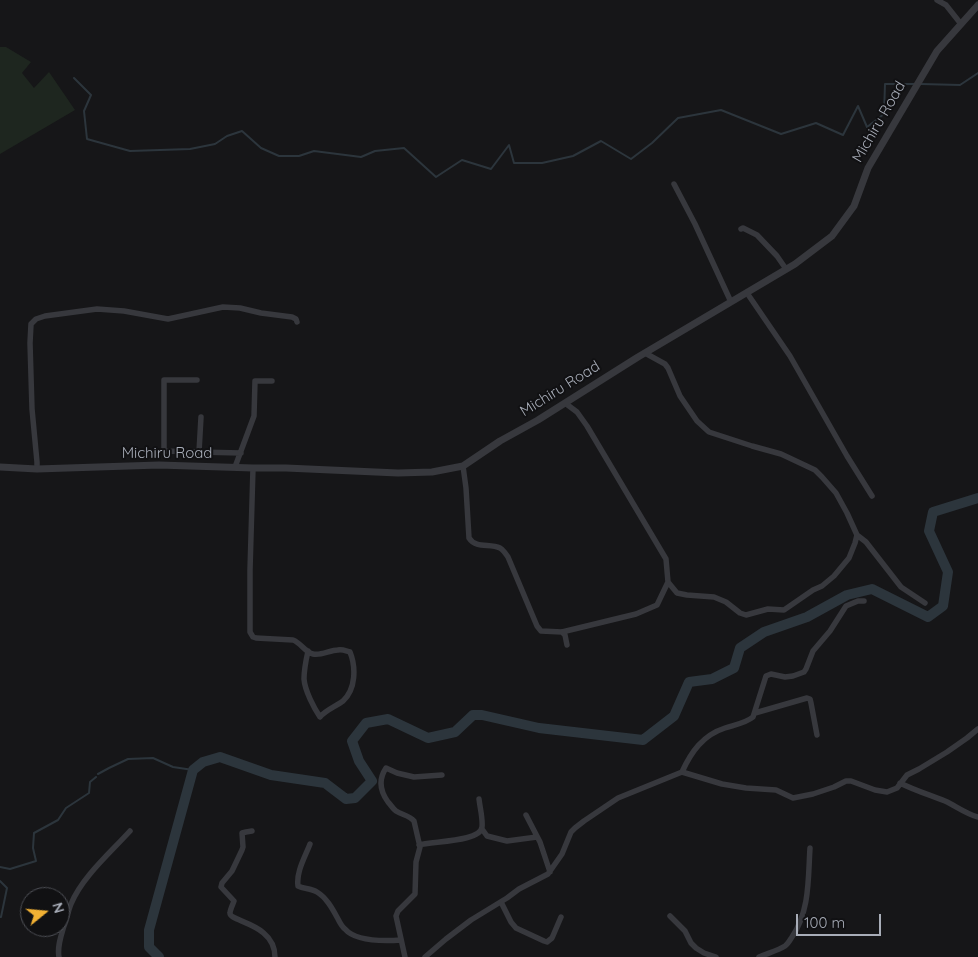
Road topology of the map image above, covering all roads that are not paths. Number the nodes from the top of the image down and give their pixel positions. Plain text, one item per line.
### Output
1 (936, 0) edge
2 (978, 5) edge
3 (961, 24) junction
4 (674, 184) dead end
5 (741, 229) dead end
6 (786, 269) junction
7 (748, 293) junction
8 (731, 302) junction
9 (297, 322) dead end
10 (645, 353) junction
11 (197, 380) dead end
12 (272, 381) dead end
13 (565, 403) junction
14 (201, 418) dead end
15 (199, 452) junction
16 (241, 453) junction
17 (463, 466) junction
18 (0, 467) edge
19 (37, 468) junction
20 (235, 468) junction
21 (253, 468) junction
22 (872, 496) dead end
23 (857, 535) junction
24 (668, 582) junction
25 (864, 601) dead end
26 (925, 603) dead end
27 (562, 632) junction
28 (567, 645) dead end
29 (308, 651) junction
30 (755, 713) junction
31 (978, 729) edge
32 (817, 735) dead end
33 (682, 772) junction
34 (442, 775) dead end
35 (900, 783) junction
36 (479, 799) dead end
37 (526, 815) dead end
38 (978, 817) edge
39 (482, 828) junction
40 (130, 831) dead end
41 (252, 831) dead end
42 (537, 837) junction
43 (310, 844) dead end
44 (419, 845) junction
45 (810, 848) dead end
46 (550, 872) junction
47 (501, 902) junction
48 (670, 916) dead end
49 (561, 917) dead end
50 (401, 940) junction
51 (59, 957) edge
52 (276, 957) edge
53 (405, 957) edge
54 (425, 957) edge
55 (716, 957) edge
56 (759, 957) edge

1 - 3 street
2 - 3 street, Michiru Road
3 - 6 street, Michiru Road
4 - 8 street
5 - 6 street
6 - 7 street, Michiru Road
7 - 8 street, Michiru Road
7 - 22 street
8 - 10 street, Michiru Road
9 - 19 street
10 - 13 street, Michiru Road
10 - 23 street
11 - 15 street
12 - 16 street
13 - 17 street, Michiru Road
13 - 24 street
14 - 15 street
15 - 16 street
16 - 20 street
17 - 21 street, Michiru Road
17 - 27 street
18 - 19 street, Michiru Road
19 - 20 street, Michiru Road
20 - 21 street, Michiru Road
21 - 29 street
23 - 24 street
23 - 26 street
24 - 27 street
25 - 30 street
27 - 28 street
29 - 29 street
30 - 32 street
30 - 33 street
31 - 35 street
33 - 35 street
33 - 46 street
34 - 44 street
35 - 38 street
36 - 39 street
37 - 42 street
39 - 42 street
39 - 44 street
40 - 51 street
41 - 52 street
42 - 46 street
43 - 50 street
44 - 50 street
45 - 56 street
46 - 47 street
47 - 49 street
47 - 54 street
48 - 55 street
50 - 53 street

